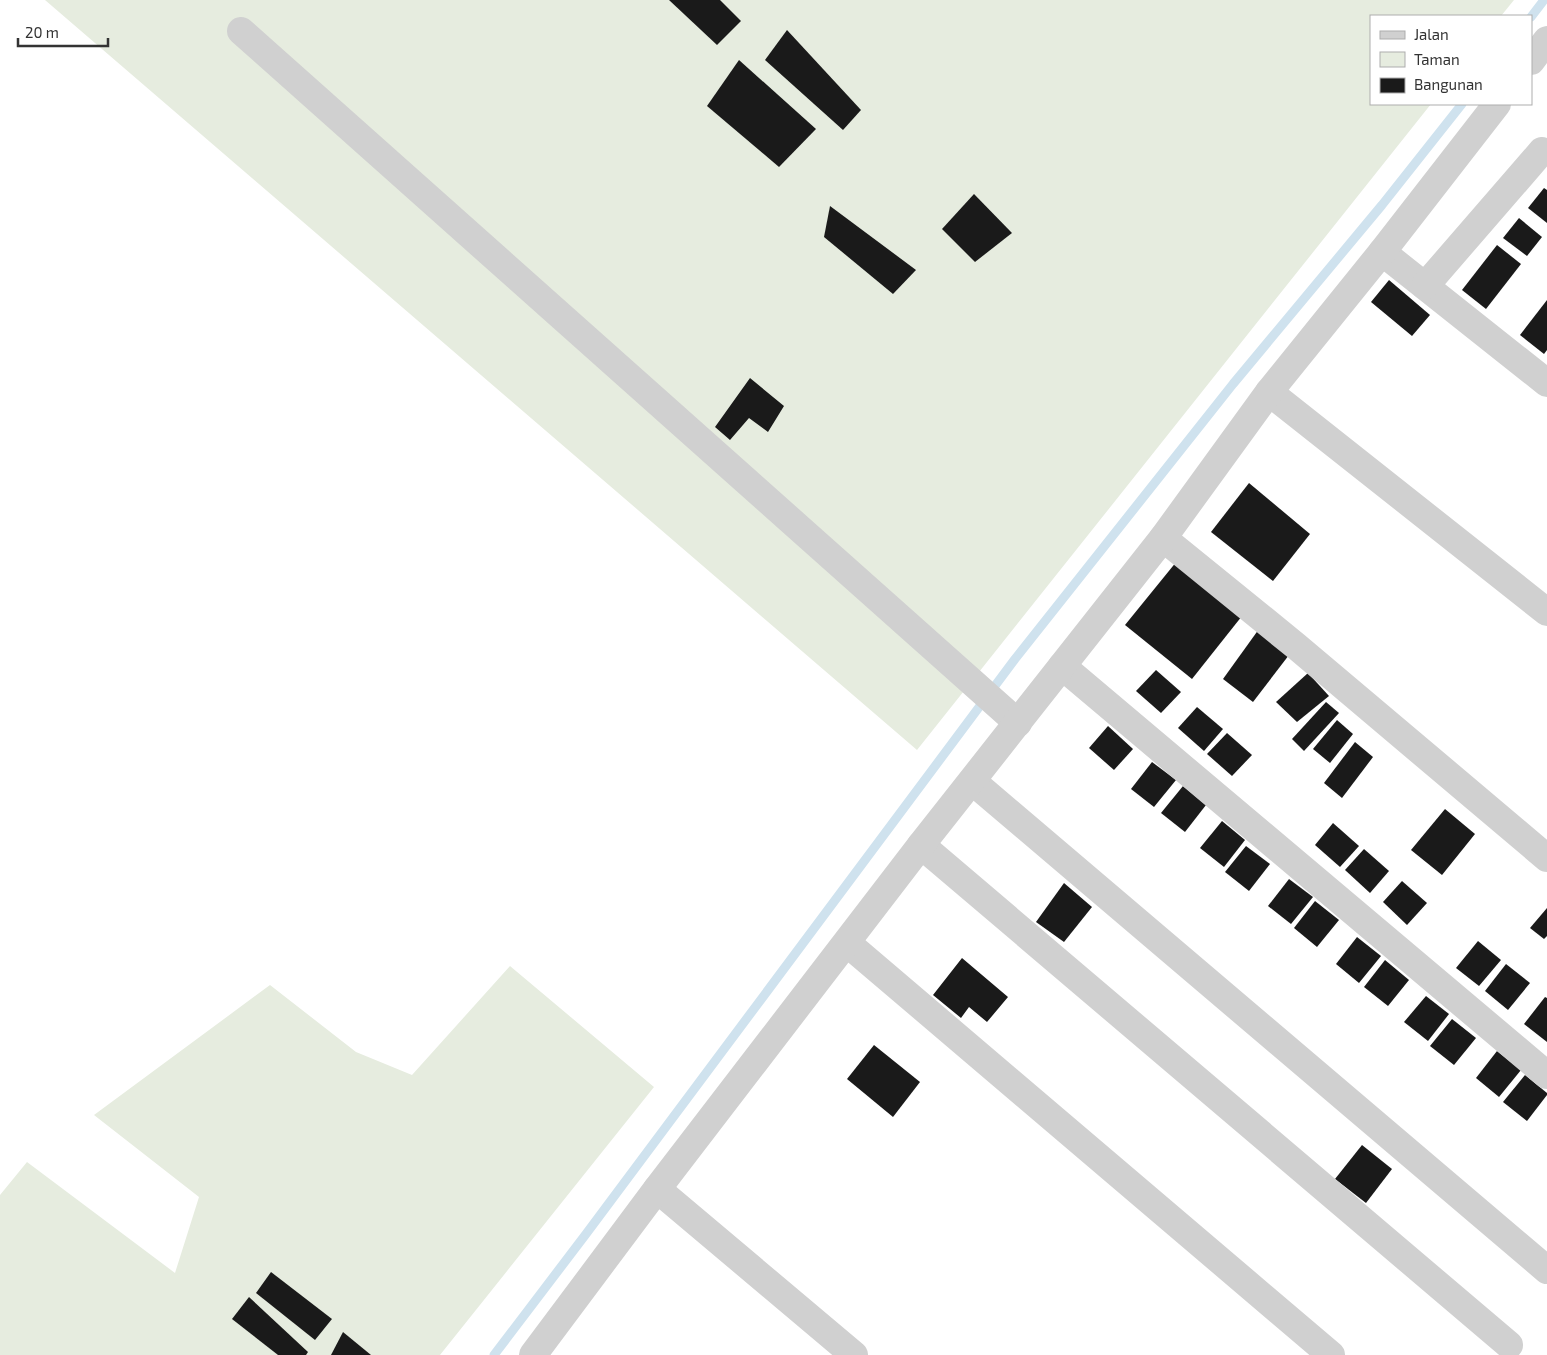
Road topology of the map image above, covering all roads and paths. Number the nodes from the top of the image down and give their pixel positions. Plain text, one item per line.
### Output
1 (242, 31) dead end
2 (1497, 105) edge
3 (1542, 151) dead end
4 (1382, 252) junction
5 (1425, 286) junction
6 (1547, 383) edge
7 (1269, 392) junction
8 (1163, 538) junction
9 (1547, 612) edge
10 (1062, 666) junction
11 (1011, 716) junction
12 (972, 781) junction
13 (921, 845) junction
14 (1547, 858) edge
15 (847, 943) junction
16 (1547, 1075) edge
17 (657, 1189) junction
18 (1547, 1270) edge
19 (1509, 1344) dead end
20 (546, 1350) edge
21 (854, 1355) edge
22 (1331, 1355) edge

1 - 11 street
2 - 4 street
3 - 5 street
4 - 5 street
4 - 7 street
5 - 6 street
7 - 8 street
7 - 9 street
8 - 10 street
8 - 14 street
10 - 11 street
10 - 16 street
11 - 12 street
12 - 13 street
12 - 18 street
13 - 15 street
13 - 19 street
15 - 17 street
15 - 22 street
17 - 20 street
17 - 21 street

